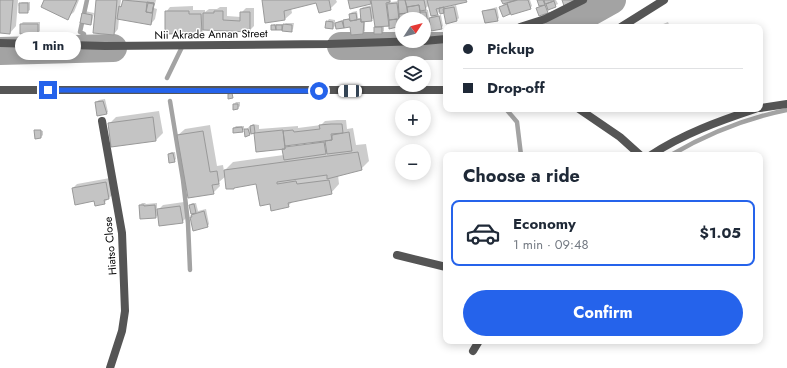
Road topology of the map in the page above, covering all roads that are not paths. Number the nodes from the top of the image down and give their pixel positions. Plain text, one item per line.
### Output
1 (583, 0) edge
2 (664, 0) edge
3 (530, 24) edge
4 (626, 24) edge
5 (443, 39) edge
6 (431, 40) edge
7 (395, 42) edge
8 (0, 43) edge
9 (0, 90) edge
10 (443, 90) edge
11 (787, 104) edge
12 (763, 108) edge
13 (583, 112) edge
14 (746, 112) edge
15 (102, 122) dead end
16 (637, 152) edge
17 (655, 152) edge
18 (397, 255) dead end
19 (443, 266) edge
20 (477, 344) edge
21 (473, 351) dead end
22 (110, 368) edge

1 - 3 street
2 - 4 street
5 - 6 street, Nii Akrade Annan Street
7 - 8 street, Nii Akrade Annan Street
9 - 10 street
11 - 12 street
13 - 16 street
14 - 17 street
15 - 22 street, Hiatso Close
18 - 19 street
20 - 21 street

